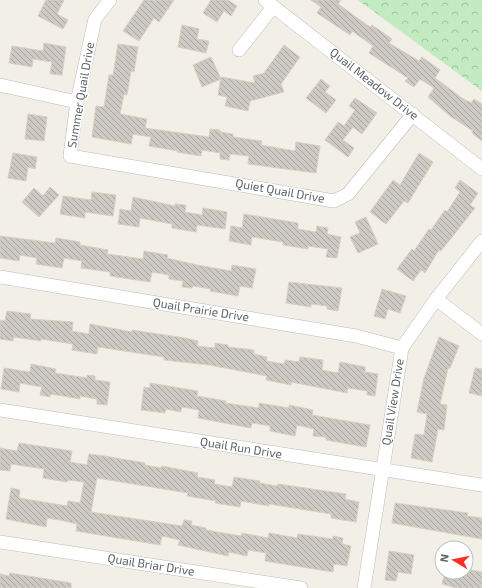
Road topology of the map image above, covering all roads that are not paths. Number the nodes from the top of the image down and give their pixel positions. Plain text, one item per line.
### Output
1 (110, 0) edge
2 (269, 3) edge
3 (239, 50) dead end
4 (0, 85) edge
5 (77, 102) junction
6 (413, 114) junction
7 (108, 163) joint
8 (482, 169) edge
9 (482, 241) edge
10 (0, 277) edge
11 (436, 299) junction
12 (482, 334) edge
13 (402, 348) junction
14 (0, 410) edge
15 (383, 471) junction
16 (482, 486) edge
17 (0, 542) edge
18 (301, 588) edge
19 (364, 588) edge

1 - 5 street, Summer Quail Drive
2 - 3 street
2 - 6 street, Quail Meadow Drive
4 - 5 street
5 - 7 street, Summer Quail Drive
6 - 7 street, Quiet Quail Drive
6 - 8 street, Quail Meadow Drive
9 - 11 street, Quail View Drive
10 - 13 street, Quail Prairie Drive
11 - 12 street
11 - 13 street, Quail View Drive
13 - 15 street, Quail View Drive
14 - 15 street, Quail Run Drive
15 - 16 street, Quail Run Drive
15 - 19 street, Quail View Drive
17 - 18 street, Quail Briar Drive

